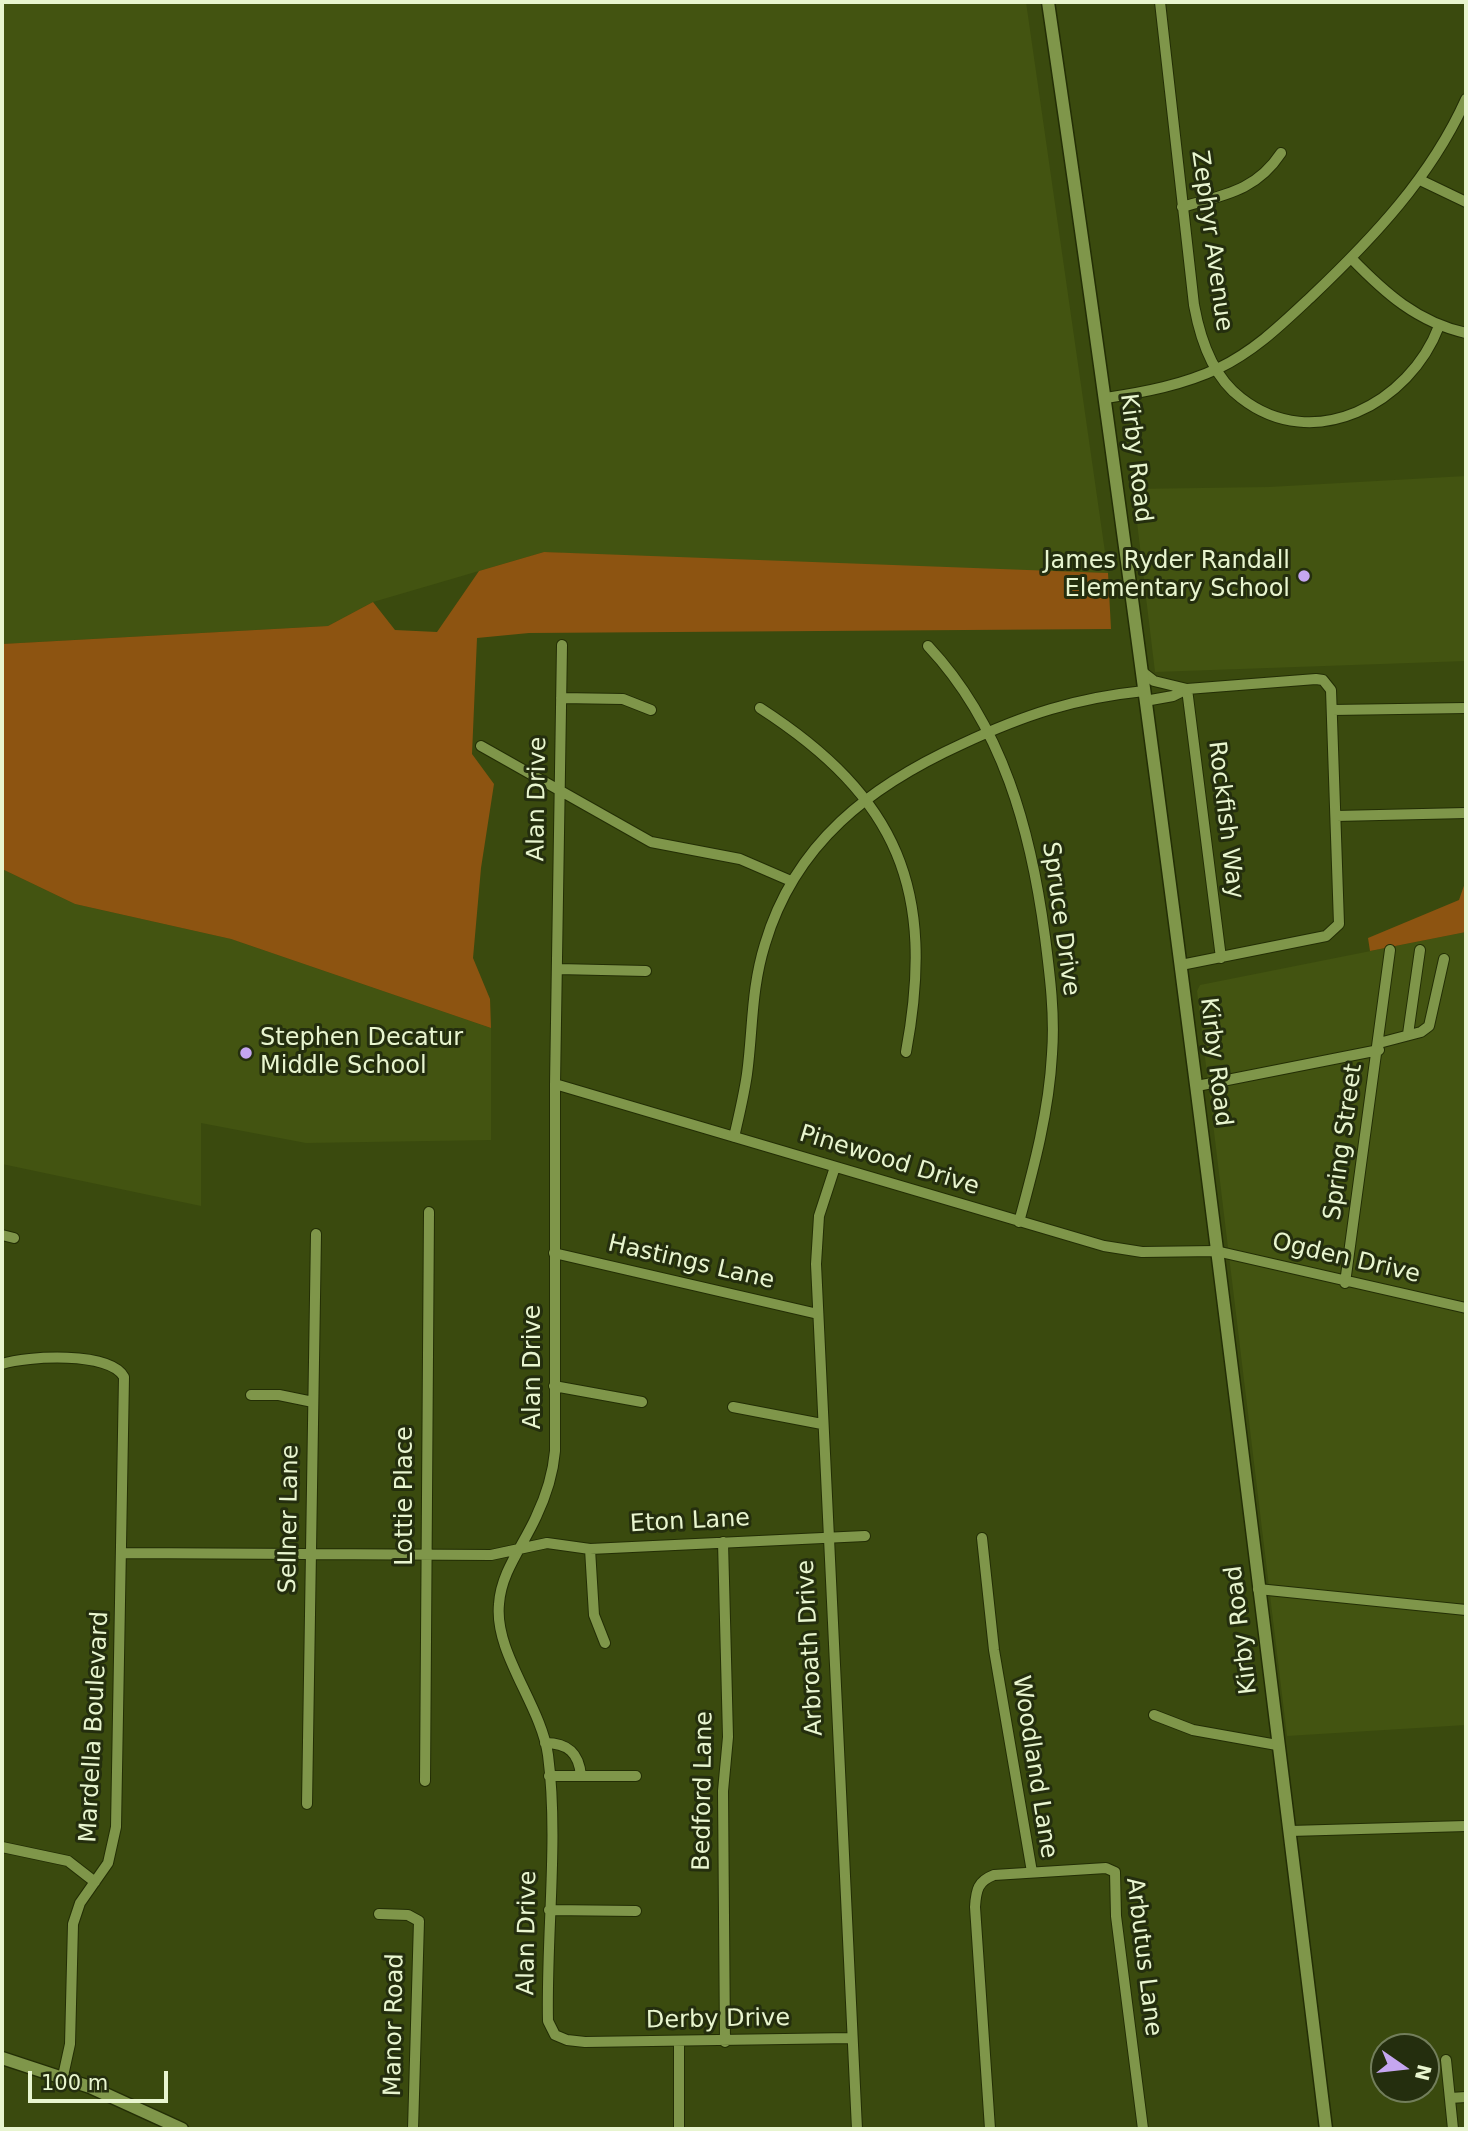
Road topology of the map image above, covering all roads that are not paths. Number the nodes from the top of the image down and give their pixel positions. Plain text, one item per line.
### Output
1 (1048, 2) edge
2 (1160, 2) edge
3 (1466, 99) edge
4 (1281, 153) dead end
5 (1420, 180) junction
6 (1466, 202) edge
7 (1182, 207) junction
8 (1351, 258) junction
9 (1439, 326) junction
10 (1466, 333) edge
11 (1218, 368) junction
12 (1106, 398) junction
13 (562, 645) dead end
14 (928, 646) dead end
15 (1141, 671) junction
16 (1187, 689) junction
17 (1144, 696) junction
18 (561, 698) junction
19 (760, 708) dead end
20 (1466, 708) edge
21 (651, 710) dead end
22 (1332, 710) junction
23 (988, 731) junction
24 (481, 746) dead end
25 (559, 789) junction
26 (863, 799) junction
27 (1466, 813) edge
28 (1336, 816) junction
29 (791, 881) junction
30 (1390, 950) dead end
31 (1420, 950) dead end
32 (1221, 958) junction
33 (1444, 959) dead end
34 (1181, 965) junction
35 (558, 969) junction
36 (646, 971) dead end
37 (1408, 1034) junction
38 (1379, 1046) junction
39 (906, 1052) dead end
40 (555, 1084) junction
41 (1197, 1086) junction
42 (734, 1137) junction
43 (835, 1167) junction
44 (429, 1212) dead end
45 (1019, 1222) junction
46 (316, 1234) dead end
47 (2, 1235) edge
48 (14, 1238) dead end
49 (1216, 1251) junction
50 (554, 1253) junction
51 (1345, 1283) junction
52 (1466, 1308) edge
53 (818, 1314) junction
54 (2, 1364) edge
55 (554, 1386) junction
56 (251, 1395) dead end
57 (313, 1402) junction
58 (642, 1402) dead end
59 (733, 1407) dead end
60 (822, 1424) junction
61 (865, 1536) dead end
62 (827, 1538) junction
63 (982, 1538) dead end
64 (723, 1542) junction
65 (590, 1549) junction
66 (519, 1551) junction
67 (123, 1553) junction
68 (311, 1553) junction
69 (426, 1555) junction
70 (1258, 1589) junction
71 (1466, 1610) edge
72 (605, 1643) dead end
73 (1154, 1715) dead end
74 (545, 1743) junction
75 (1277, 1745) junction
76 (550, 1776) junction
77 (581, 1776) junction
78 (636, 1776) dead end
79 (425, 1781) dead end
80 (307, 1804) dead end
81 (1466, 1826) edge
82 (1290, 1831) junction
83 (2, 1847) edge
84 (1032, 1872) junction
85 (95, 1882) junction
86 (549, 1910) junction
87 (636, 1911) dead end
88 (380, 1914) dead end
89 (851, 2038) junction
90 (585, 2042) joint
91 (725, 2042) junction
92 (678, 2043) junction
93 (2, 2058) edge
94 (1446, 2060) dead end
95 (63, 2076) junction
96 (1466, 2096) edge
97 (1450, 2098) junction
98 (182, 2129) edge
99 (412, 2129) edge
100 (679, 2129) edge
101 (857, 2129) edge
102 (990, 2129) edge
103 (1143, 2129) edge
104 (1326, 2129) edge
105 (1453, 2129) edge

1 - 12 main road, Kirby Road
2 - 7 street, Zephyr Avenue
3 - 5 street
4 - 7 street
5 - 6 street
5 - 8 street
7 - 11 street, Zephyr Avenue
8 - 9 street
8 - 11 street
9 - 10 street
9 - 11 street, Zephyr Avenue
11 - 12 street
12 - 15 main road, Kirby Road
13 - 18 street, Alan Drive
14 - 23 street, Spruce Drive
15 - 16 street
15 - 17 main road, Kirby Road
16 - 17 street
16 - 22 street
16 - 32 street, Rockfish Way
17 - 23 street
17 - 34 main road, Kirby Road
18 - 21 street
18 - 25 street, Alan Drive
19 - 26 street
20 - 22 street
22 - 28 street
23 - 26 street
23 - 45 street, Spruce Drive
24 - 25 street
25 - 29 street
25 - 35 street, Alan Drive
26 - 29 street
26 - 39 street
27 - 28 street
28 - 32 street
29 - 42 street
30 - 38 street, Spring Street
31 - 37 street
32 - 34 street
33 - 37 street
34 - 41 main road, Kirby Road
35 - 36 street
35 - 40 street, Alan Drive
37 - 38 street
38 - 41 street
38 - 51 street, Spring Street
40 - 42 street, Pinewood Drive
40 - 50 street, Alan Drive
41 - 49 main road, Kirby Road
42 - 43 street, Pinewood Drive
43 - 45 street, Pinewood Drive
43 - 53 street, Arbroath Drive
44 - 69 street, Lottie Place
45 - 49 street, Pinewood Drive
46 - 57 street, Sellner Lane
47 - 48 street
49 - 51 street, Ogden Drive
49 - 70 main road, Kirby Road
50 - 53 street, Hastings Lane
50 - 55 street, Alan Drive
51 - 52 street, Ogden Drive
53 - 60 street, Arbroath Drive
54 - 67 street, Mardella Boulevard
55 - 58 street
55 - 66 street, Alan Drive
56 - 57 street
57 - 68 street, Sellner Lane
59 - 60 street
60 - 62 street, Arbroath Drive
61 - 62 street, Eton Lane
62 - 64 street, Eton Lane
62 - 89 street, Arbroath Drive
63 - 84 street, Woodland Lane
64 - 65 street, Eton Lane
64 - 91 street, Bedford Lane
65 - 66 street, Eton Lane
65 - 72 street
66 - 69 street, Eton Lane
66 - 74 street, Alan Drive
67 - 68 street, Eton Lane
67 - 85 street, Mardella Boulevard
68 - 69 street, Eton Lane
68 - 80 street, Sellner Lane
69 - 79 street, Lottie Place
70 - 71 street
70 - 75 main road, Kirby Road
73 - 75 street
74 - 76 street, Alan Drive
74 - 77 street
75 - 82 main road, Kirby Road
76 - 77 street
76 - 86 street, Alan Drive
77 - 78 street
81 - 82 street
82 - 104 main road, Kirby Road
83 - 85 street
84 - 102 street, Woodland Lane
84 - 103 street, Arbutus Lane
85 - 95 street, Mardella Boulevard
86 - 87 street
86 - 90 street, Alan Drive
88 - 99 street, Manor Road
89 - 91 street, Derby Drive
89 - 101 street, Arbroath Drive
90 - 92 street, Derby Drive
91 - 92 street, Derby Drive
92 - 100 street
93 - 95 main road
94 - 97 street
95 - 98 main road
96 - 97 street
97 - 105 street

